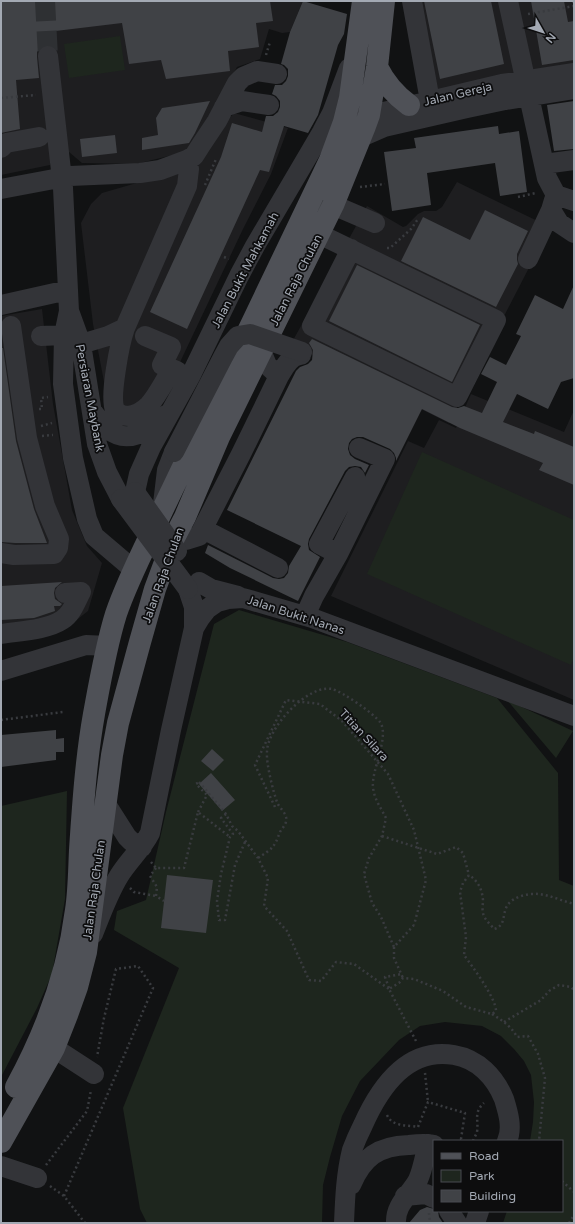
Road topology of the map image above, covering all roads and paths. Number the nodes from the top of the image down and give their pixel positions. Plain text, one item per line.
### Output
1 (363, 1) edge
2 (384, 1) edge
3 (412, 1) edge
4 (508, 1) edge
5 (573, 1) edge
6 (522, 15) dead end
7 (357, 50) junction
8 (48, 56) tunnel mouth
9 (377, 66) junction
10 (574, 73) edge
11 (277, 74) dead end
12 (527, 88) junction
13 (574, 89) edge
14 (52, 94) junction
15 (1, 98) edge
16 (430, 101) junction
17 (268, 104) dead end
18 (409, 105) junction
19 (224, 107) junction
20 (369, 114) junction
21 (344, 122) junction
22 (39, 137) dead end
23 (361, 137) junction
24 (1, 148) edge
25 (187, 160) junction
26 (574, 160) edge
27 (544, 164) junction
28 (62, 184) junction
29 (385, 184) dead end
30 (360, 187) dead end
31 (1, 189) edge
32 (518, 197) dead end
33 (555, 200) edge
34 (333, 205) junction
35 (418, 219) dead end
36 (374, 224) dead end
37 (574, 233) edge
38 (320, 234) junction
39 (382, 248) dead end
40 (351, 249) junction
41 (528, 259) dead end
42 (68, 290) junction
43 (5, 304) edge
44 (6, 327) edge
45 (125, 328) junction
46 (41, 336) dead end
47 (145, 336) dead end
48 (72, 340) junction
49 (260, 351) junction
50 (181, 373) junction
51 (279, 376) junction
52 (173, 408) junction
53 (92, 411) junction
54 (359, 448) dead end
55 (355, 477) dead end
56 (128, 495) junction
57 (162, 512) junction
58 (203, 529) junction
59 (174, 538) junction
60 (1, 553) edge
61 (338, 554) junction
62 (278, 568) dead end
63 (134, 570) junction
64 (193, 585) junction
65 (156, 590) junction
66 (65, 593) dead end
67 (244, 598) junction
68 (308, 617) junction
69 (53, 621) junction
70 (194, 628) junction
71 (1, 634) edge
72 (108, 646) junction
73 (59, 654) junction
74 (1, 671) edge
75 (572, 711) edge
76 (63, 712) dead end
77 (1, 720) edge
78 (118, 722) junction
79 (106, 804) junction
80 (278, 805) junction
81 (198, 812) junction
82 (226, 814) junction
83 (382, 836) junction
84 (230, 837) junction
85 (245, 841) junction
86 (146, 853) junction
87 (258, 858) junction
88 (156, 868) junction
89 (469, 875) junction
90 (134, 892) dead end
91 (156, 896) junction
92 (164, 901) dead end
93 (574, 904) edge
94 (394, 947) junction
95 (86, 952) junction
96 (402, 974) junction
97 (403, 978) junction
98 (390, 989) junction
99 (574, 990) edge
100 (492, 1014) junction
101 (504, 1022) junction
102 (54, 1048) junction
103 (427, 1067) junction
104 (94, 1074) dead end
105 (418, 1075) dead end
106 (428, 1102) junction
107 (484, 1104) dead end
108 (386, 1111) dead end
109 (1, 1115) edge
110 (462, 1140) edge
111 (473, 1140) edge
112 (508, 1140) edge
113 (539, 1140) edge
114 (1, 1142) edge
115 (431, 1145) edge
116 (1, 1166) edge
117 (37, 1178) dead end
118 (563, 1182) edge
119 (574, 1192) edge
120 (64, 1196) dead end
121 (406, 1196) junction
122 (345, 1198) junction
123 (433, 1198) edge
124 (450, 1212) edge
125 (479, 1212) edge
126 (574, 1215) edge
127 (430, 1219) dead end
128 (85, 1223) edge
129 (344, 1223) edge
130 (396, 1223) edge
131 (430, 1223) edge
132 (457, 1223) edge
133 (475, 1223) edge
134 (570, 1223) edge

1 - 7 main road, Jalan Raja Chulan
2 - 9 main road, Jalan Raja Chulan
3 - 16 street
4 - 12 street
5 - 6 path
7 - 21 main road, Jalan Raja Chulan
7 - 50 street, Jalan Bukit Mahkamah
8 - 14 street, Persiaran Maybank
9 - 18 main road
9 - 20 main road, Jalan Raja Chulan
10 - 12 street, Jalan Gereja
11 - 19 street
12 - 13 street, Jalan Gereja
12 - 16 street, Jalan Gereja
12 - 23 street, Jalan Gereja
12 - 27 street
14 - 15 path
14 - 28 street, Persiaran Maybank
16 - 18 street, Jalan Gereja
17 - 19 street
18 - 20 street, Jalan Gereja
19 - 25 street
20 - 21 street, Jalan Gereja
20 - 23 main road, Jalan Raja Chulan
21 - 57 main road, Jalan Raja Chulan
22 - 24 street
23 - 34 main road, Jalan Raja Chulan
25 - 28 street
25 - 45 street
26 - 27 street
27 - 33 street
28 - 31 street
28 - 42 street, Persiaran Maybank
29 - 30 path
32 - 33 path
33 - 37 street
33 - 41 street
34 - 36 street
34 - 38 main road, Jalan Raja Chulan
35 - 39 path
38 - 40 street
38 - 49 main road, Jalan Raja Chulan
40 - 40 street
42 - 43 street
42 - 48 street, Persiaran Maybank
43 - 44 street
44 - 60 street
45 - 48 street
45 - 50 street
46 - 48 street
47 - 50 street
48 - 53 street, Persiaran Maybank
48 - 63 street, Persiaran Maybank
49 - 51 street
49 - 59 main road, Jalan Raja Chulan
50 - 52 street, Jalan Bukit Mahkamah
51 - 57 street, bridge
51 - 58 street
52 - 53 street
52 - 56 street, Jalan Bukit Mahkamah
53 - 56 street, Persiaran Maybank
54 - 61 street
55 - 61 street
56 - 64 street, Persiaran Maybank, bridge
57 - 63 main road, Jalan Raja Chulan
58 - 59 street
58 - 62 street
59 - 65 main road, Jalan Raja Chulan
61 - 68 street
63 - 72 main road, Jalan Raja Chulan
64 - 67 street
64 - 70 street, Persiaran Maybank
65 - 72 main road
65 - 78 main road, Jalan Raja Chulan
66 - 69 street
67 - 68 street, Jalan Bukit Nanas
67 - 70 street, Jalan Bukit Nanas
68 - 75 street, Jalan Bukit Nanas
69 - 71 street
69 - 73 street
70 - 86 street, Jalan Bukit Nanas
72 - 73 street
72 - 78 main road
72 - 109 main road, Jalan Raja Chulan
73 - 74 street
76 - 77 path
78 - 79 main road, Jalan Raja Chulan
79 - 86 street
79 - 95 main road, Jalan Raja Chulan
80 - 83 path
80 - 87 path
80 - 94 path, Titian Silara, bridge
81 - 82 path
81 - 84 path
81 - 88 path
82 - 84 path
82 - 85 path
83 - 89 path
83 - 94 path
84 - 85 path
85 - 87 path
86 - 88 path
86 - 95 street, Jalan Bukit Nanas
87 - 98 path
88 - 91 path
89 - 93 path
89 - 100 path
90 - 91 path
91 - 92 path
94 - 96 path
95 - 102 main road, Jalan Raja Chulan
96 - 97 path
96 - 98 path
97 - 98 path
97 - 100 path
98 - 103 path
99 - 101 path
100 - 101 path
101 - 113 path
102 - 104 street
102 - 114 main road, Jalan Raja Chulan
103 - 105 path
103 - 106 path
103 - 112 street
103 - 122 street
106 - 108 path
106 - 110 path
107 - 111 path
115 - 121 street
115 - 122 street
116 - 117 street
118 - 119 path
120 - 128 path
121 - 123 street
121 - 130 street
122 - 129 street
124 - 132 street
125 - 133 street
126 - 134 path
127 - 131 path

